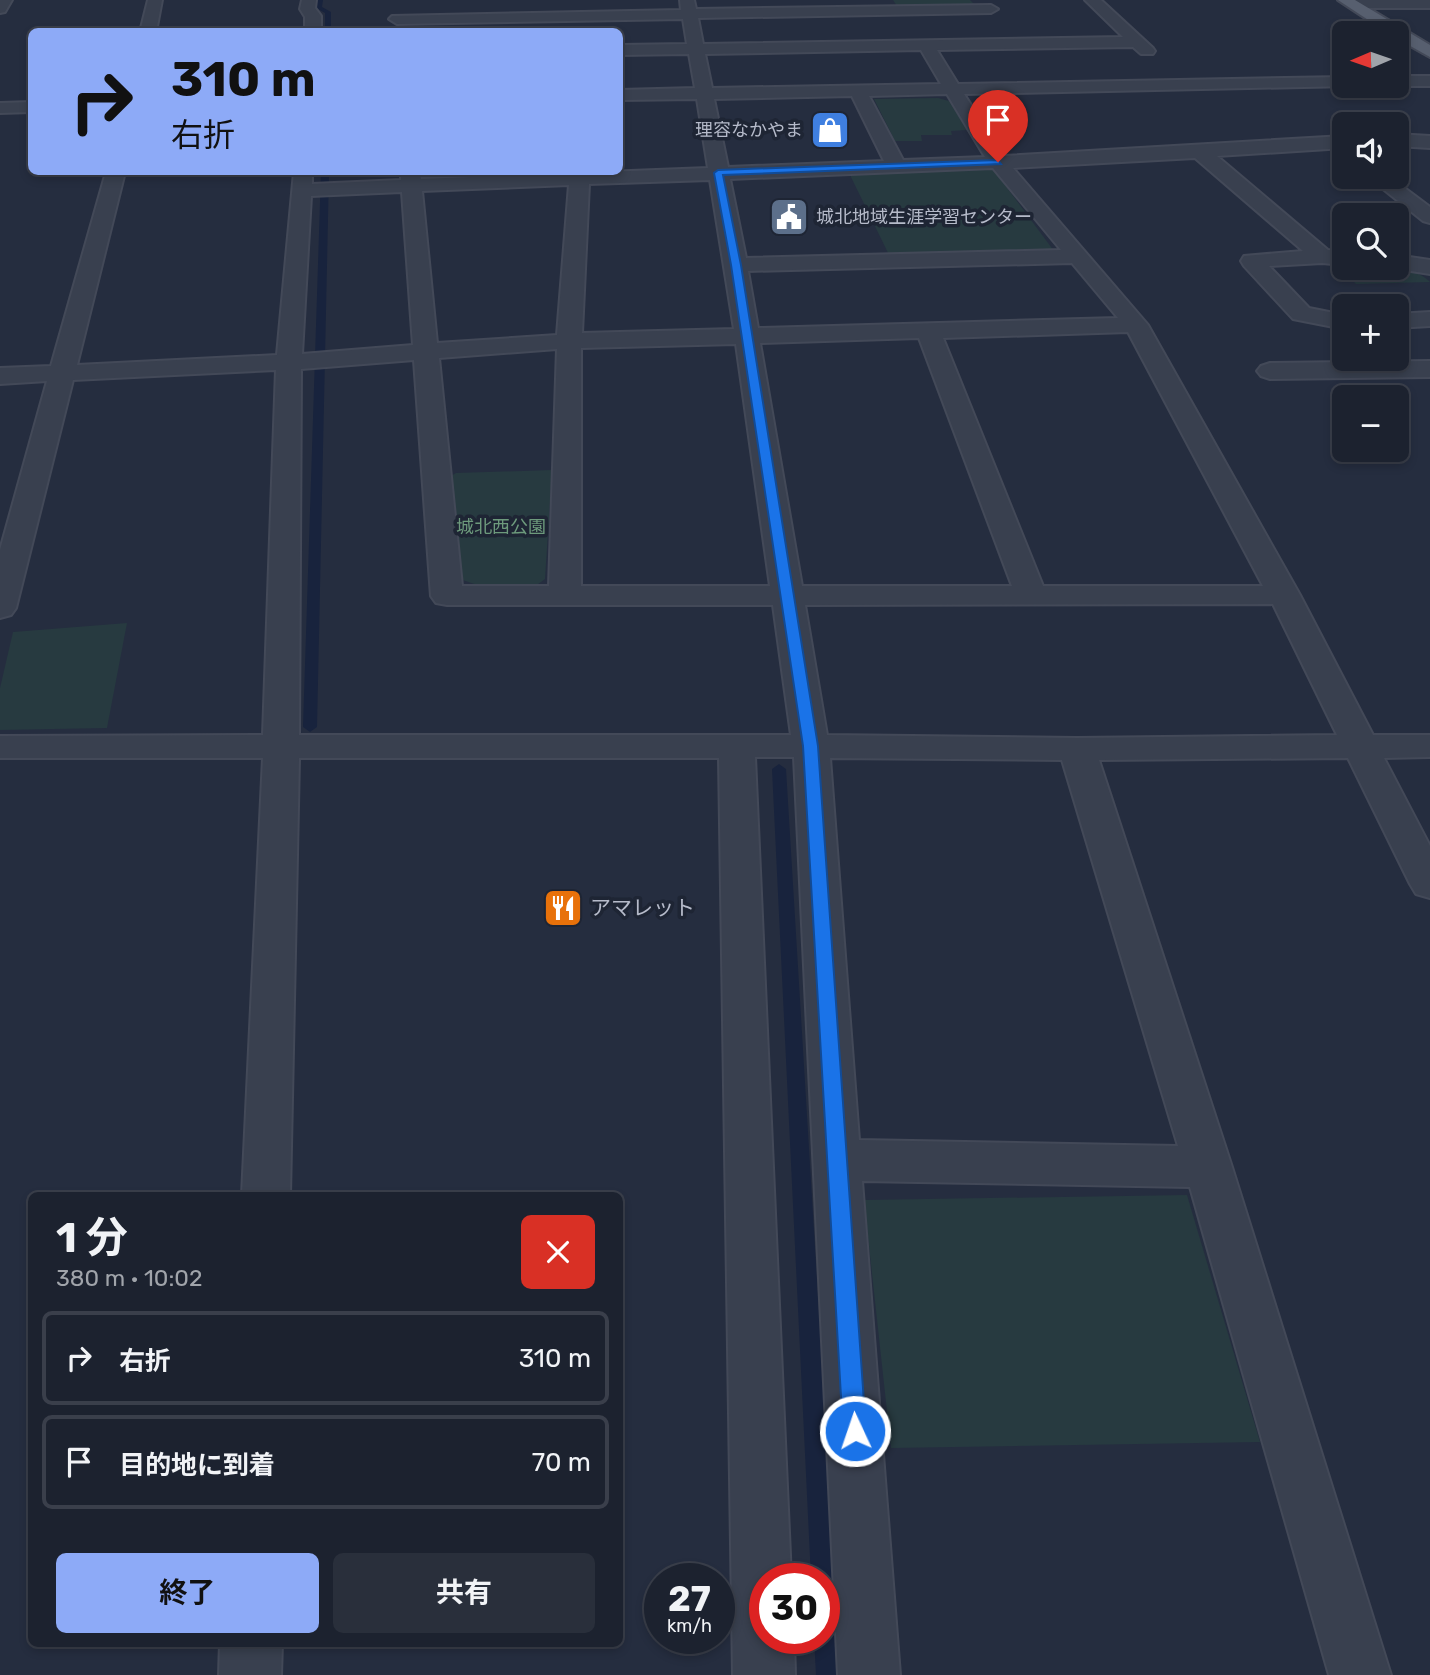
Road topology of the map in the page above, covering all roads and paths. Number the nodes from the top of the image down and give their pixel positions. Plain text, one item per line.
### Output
1 (5, 0) edge
2 (155, 0) edge
3 (309, 0) edge
4 (395, 0) edge
5 (1091, 0) edge
6 (1348, 2) edge
7 (1430, 4) edge
8 (689, 7) edge
9 (0, 9) edge
10 (995, 13) edge
11 (397, 25) edge
12 (149, 28) edge
13 (313, 28) edge
14 (1138, 42) junction
15 (1021, 44) junction
16 (926, 46) junction
17 (696, 49) junction
18 (623, 50) edge
19 (1430, 52) edge
20 (1430, 80) edge
21 (1409, 81) edge
22 (1332, 82) edge
23 (1183, 85) junction
24 (952, 89) junction
25 (859, 91) junction
26 (704, 94) junction
27 (623, 95) edge
28 (28, 107) edge
29 (0, 108) edge
30 (1409, 141) edge
31 (1430, 142) edge
32 (1332, 145) edge
33 (1199, 151) junction
34 (998, 162) junction
35 (897, 167) junction
36 (718, 173) junction
37 (115, 175) edge
38 (580, 176) edge
39 (411, 178) edge
40 (302, 181) edge
41 (1394, 189) edge
42 (1430, 217) edge
43 (1076, 256) junction
44 (1332, 256) edge
45 (1332, 257) edge
46 (1409, 264) edge
47 (736, 265) junction
48 (1430, 267) edge
49 (1430, 319) edge
50 (1332, 320) edge
51 (1409, 320) edge
52 (1136, 325) junction
53 (928, 331) junction
54 (747, 335) junction
55 (569, 341) junction
56 (425, 352) junction
57 (295, 362) junction
58 (1430, 369) edge
59 (1270, 370) dead end
60 (63, 373) junction
61 (0, 376) edge
62 (1031, 595) junction
63 (1284, 595) junction
64 (565, 597) junction
65 (789, 597) junction
66 (0, 608) edge
67 (811, 746) junction
68 (1430, 746) edge
69 (0, 747) edge
70 (737, 747) junction
71 (1359, 747) junction
72 (281, 748) junction
73 (1077, 749) junction
74 (1430, 884) edge
75 (838, 1160) junction
76 (1208, 1167) junction
77 (266, 1192) edge
78 (251, 1647) edge
79 (250, 1675) edge
80 (764, 1675) edge
81 (869, 1675) edge
82 (1360, 1675) edge

1 - 9 street
2 - 12 street
3 - 13 street
4 - 11 street
5 - 14 street
6 - 7 street
6 - 19 main road
8 - 10 street
8 - 11 street
8 - 17 street
10 - 15 street
14 - 15 street
14 - 23 street
15 - 16 street
16 - 17 street
16 - 24 street
17 - 18 street
17 - 26 street
20 - 21 street
22 - 23 street
23 - 24 street
24 - 25 street
24 - 34 street
25 - 26 street
25 - 35 street
26 - 27 street
26 - 36 street
28 - 29 street
30 - 31 street
32 - 33 street
33 - 34 street
33 - 44 street
34 - 35 street
34 - 43 street
35 - 36 street
36 - 38 street
36 - 47 street
37 - 60 street
38 - 39 street
38 - 55 street
39 - 40 street
39 - 56 street
40 - 57 street
41 - 42 street
43 - 47 street
43 - 52 street
45 - 50 street
46 - 48 street
47 - 54 street
49 - 51 street
52 - 53 street
52 - 63 street
53 - 54 street
53 - 62 street
54 - 55 street
54 - 65 street
55 - 56 street
55 - 64 street
56 - 57 street
56 - 64 street
57 - 60 street
57 - 72 street
58 - 59 street
60 - 61 street
60 - 66 street
62 - 63 street
62 - 65 street
63 - 71 street
64 - 65 street
65 - 67 street
67 - 70 street
67 - 73 street
67 - 75 street
68 - 71 street
69 - 72 street
70 - 72 street
70 - 80 street
71 - 73 street
71 - 74 street
72 - 77 street
73 - 76 street
75 - 76 street
75 - 81 street
76 - 82 street
78 - 79 street

